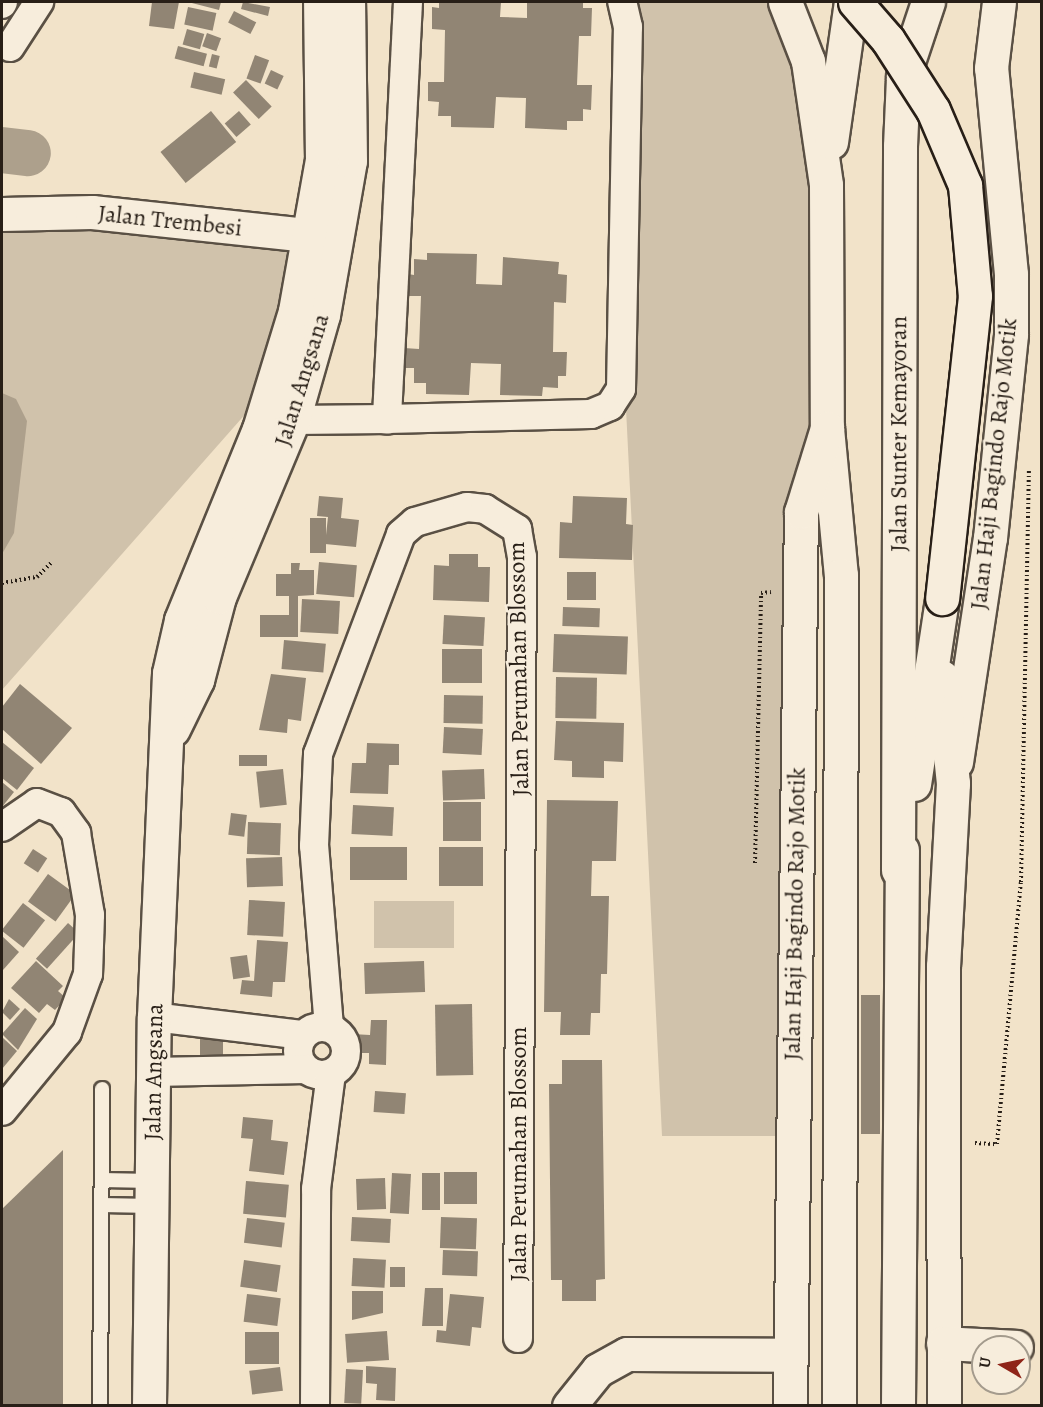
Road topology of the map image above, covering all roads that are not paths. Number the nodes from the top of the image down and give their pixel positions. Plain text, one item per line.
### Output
1 (39, 2) edge
2 (320, 2) edge
3 (348, 2) edge
4 (408, 2) edge
5 (622, 2) edge
6 (785, 2) edge
7 (853, 2) edge
8 (928, 2) edge
9 (999, 2) edge
10 (10, 47) dead end
11 (826, 185) junction
12 (2, 214) edge
13 (325, 237) junction
14 (387, 419) junction
15 (293, 420) junction
16 (826, 428) junction
17 (936, 646) junction
18 (168, 739) junction
19 (953, 783) junction
20 (2, 827) edge
21 (898, 870) junction
22 (154, 1017) junction
23 (316, 1031) junction
24 (153, 1072) junction
25 (318, 1072) junction
26 (102, 1089) dead end
27 (2, 1111) edge
28 (102, 1180) junction
29 (152, 1194) junction
30 (102, 1205) junction
31 (518, 1338) dead end
32 (943, 1343) junction
33 (971, 1344) edge
34 (791, 1355) junction
35 (100, 1406) edge
36 (149, 1406) edge
37 (315, 1406) edge
38 (569, 1406) edge
39 (790, 1406) edge
40 (838, 1406) edge
41 (898, 1406) edge
42 (944, 1406) edge

1 - 10 street
2 - 13 main road, Jalan Angsana
3 - 13 main road, Jalan Angsana
4 - 14 street
5 - 14 street
6 - 11 main road, Jalan Haji Bagindo Rajo Motik
7 - 11 main road
7 - 17 main road, Jalan Haji Bagindo Rajo Motik, bridge
8 - 21 main road, Jalan Sunter Kemayoran
9 - 19 main road, Jalan Haji Bagindo Rajo Motik
11 - 16 main road, Jalan Haji Bagindo Rajo Motik
12 - 13 main road, Jalan Trembesi
13 - 15 main road, Jalan Angsana
13 - 18 main road, Jalan Angsana
14 - 15 street
15 - 18 main road, Jalan Angsana
16 - 34 main road, Jalan Haji Bagindo Rajo Motik
16 - 40 main road, Jalan Haji Bagindo Rajo Motik
17 - 19 main road, Jalan Haji Bagindo Rajo Motik
17 - 21 main road, Jalan Haji Bagindo Rajo Motik
18 - 22 main road, Jalan Angsana
19 - 32 main road, Jalan Haji Bagindo Rajo Motik
20 - 27 street
21 - 41 main road, Jalan Haji Bagindo Rajo Motik
22 - 23 street
22 - 24 main road, Jalan Angsana
23 - 25 street, Jalan Perumahan Blossom
23 - 25 street
23 - 31 street, Jalan Perumahan Blossom
24 - 25 street
24 - 29 main road, Jalan Angsana
25 - 37 street
26 - 28 lane
28 - 29 lane
28 - 30 lane
29 - 30 lane
29 - 36 main road, Jalan Angsana
30 - 35 lane
32 - 33 main road
32 - 42 main road, Jalan Haji Bagindo Rajo Motik
34 - 38 main road
34 - 39 main road, Jalan Haji Bagindo Rajo Motik

